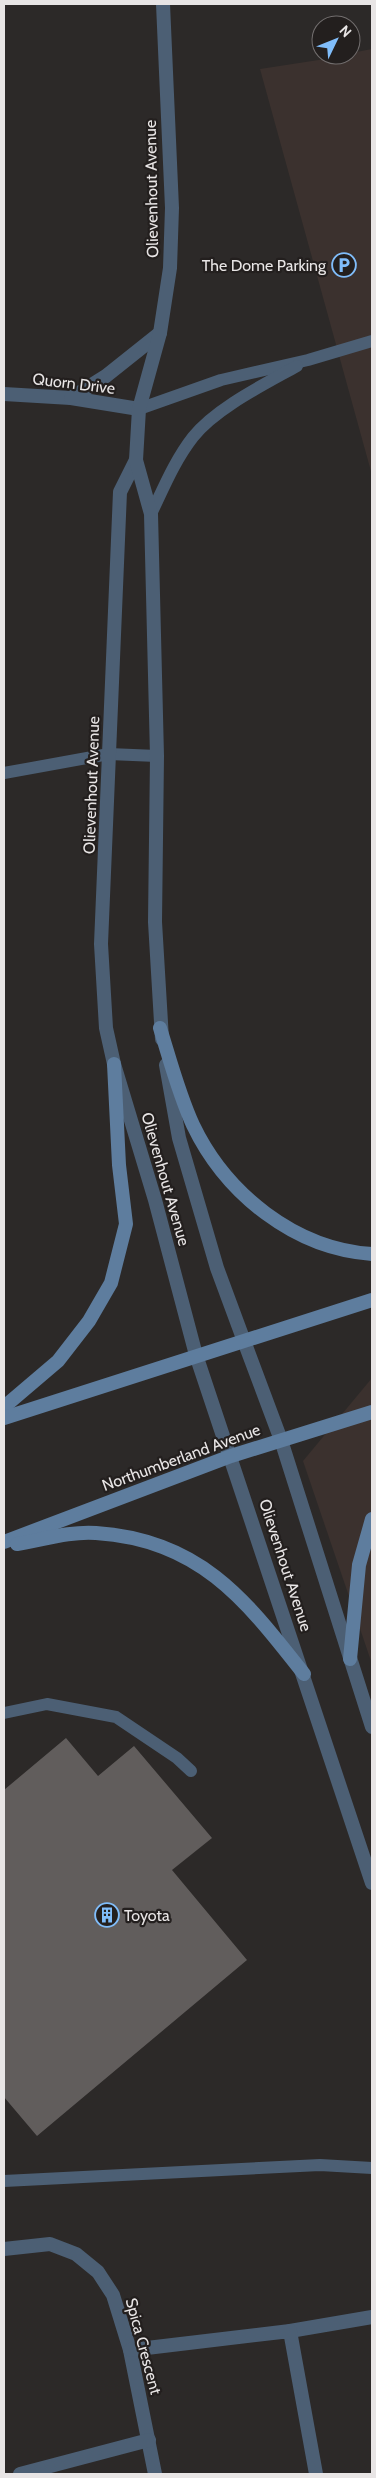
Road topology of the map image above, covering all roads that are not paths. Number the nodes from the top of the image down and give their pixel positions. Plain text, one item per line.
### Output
1 (163, 4) edge
2 (160, 333) junction
3 (372, 341) edge
4 (308, 360) junction
5 (4, 394) edge
6 (70, 398) junction
7 (139, 409) junction
8 (136, 460) junction
9 (151, 514) junction
10 (109, 754) junction
11 (156, 756) junction
12 (4, 773) edge
13 (160, 1028) junction
14 (114, 1064) junction
15 (372, 1254) edge
16 (372, 1300) edge
17 (244, 1340) junction
18 (196, 1355) junction
19 (4, 1407) edge
20 (372, 1412) edge
21 (4, 1418) edge
22 (280, 1440) junction
23 (231, 1456) junction
24 (372, 1519) edge
25 (4, 1542) edge
26 (4, 1546) edge
27 (350, 1659) junction
28 (304, 1674) junction
29 (4, 1713) edge
30 (372, 1727) edge
31 (191, 1771) dead end
32 (372, 1883) edge
33 (372, 2168) edge
34 (4, 2181) edge
35 (4, 2250) edge
36 (372, 2318) edge
37 (290, 2331) junction
38 (130, 2350) junction
39 (148, 2440) junction
40 (20, 2474) edge
41 (155, 2474) edge
42 (316, 2474) edge

1 - 2 street, Olievenhout Avenue
2 - 6 street
2 - 7 street, Olievenhout Avenue
3 - 4 lane
4 - 7 lane
4 - 9 lane
5 - 6 street, Quorn Drive
6 - 7 street, Quorn Drive
7 - 8 street, Olievenhout Avenue
8 - 9 street, Olievenhout Avenue
8 - 10 street, Olievenhout Avenue
9 - 11 street, Olievenhout Avenue
10 - 11 lane
10 - 12 lane
10 - 14 street, Olievenhout Avenue
11 - 13 street, Olievenhout Avenue
13 - 15 main road
13 - 17 street, Olievenhout Avenue
14 - 18 street, Olievenhout Avenue
14 - 19 main road
16 - 17 main road
17 - 18 main road
17 - 22 street, Olievenhout Avenue
18 - 21 main road
18 - 23 street, Olievenhout Avenue
20 - 22 main road, Northumberland Avenue
22 - 23 main road, Northumberland Avenue
22 - 27 street, Olievenhout Avenue
23 - 25 main road, Northumberland Avenue
23 - 28 street, Olievenhout Avenue
24 - 27 main road
26 - 28 main road
27 - 30 street, Olievenhout Avenue
28 - 32 street, Olievenhout Avenue
29 - 31 lane
33 - 34 lane
35 - 38 street, Spica Crescent
36 - 37 street
37 - 38 street
37 - 42 street
38 - 39 street, Spica Crescent
39 - 40 street
39 - 41 street, Spica Crescent

